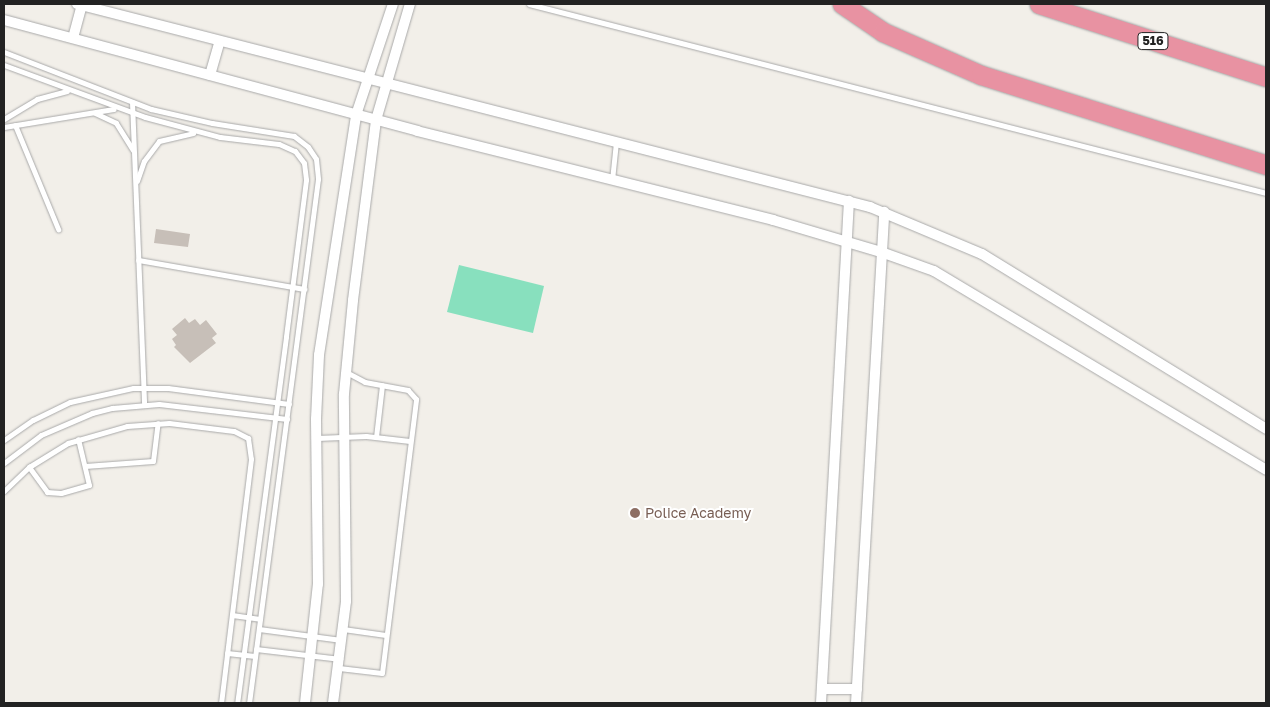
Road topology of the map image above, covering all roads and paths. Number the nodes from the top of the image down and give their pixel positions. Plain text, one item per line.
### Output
1 (79, 4) edge
2 (393, 4) edge
3 (410, 4) edge
4 (529, 4) edge
5 (842, 4) edge
6 (1039, 4) edge
7 (1078, 4) edge
8 (4, 20) edge
9 (1114, 28) junction
10 (73, 38) junction
11 (220, 41) junction
12 (4, 52) edge
13 (4, 65) edge
14 (210, 75) junction
15 (1266, 78) edge
16 (369, 80) junction
17 (388, 85) junction
18 (67, 91) junction
19 (132, 102) junction
20 (117, 108) junction
21 (89, 112) junction
22 (133, 114) junction
23 (356, 115) junction
24 (4, 119) edge
25 (376, 120) junction
26 (15, 125) junction
27 (4, 128) edge
28 (198, 132) junction
29 (616, 143) junction
30 (134, 155) junction
31 (1266, 165) edge
32 (612, 180) junction
33 (136, 184) junction
34 (1266, 193) edge
35 (849, 201) junction
36 (884, 212) junction
37 (58, 229) dead end
38 (846, 241) junction
39 (881, 252) junction
40 (138, 260) junction
41 (292, 287) junction
42 (304, 289) junction
43 (346, 371) junction
44 (382, 385) junction
45 (143, 388) junction
46 (277, 403) junction
47 (144, 404) junction
48 (289, 404) junction
49 (275, 418) junction
50 (287, 419) junction
51 (158, 423) junction
52 (1266, 429) edge
53 (376, 437) junction
54 (316, 438) junction
55 (78, 439) junction
56 (345, 439) junction
57 (4, 440) edge
58 (410, 441) junction
59 (4, 461) edge
60 (85, 466) junction
61 (29, 467) junction
62 (1266, 470) edge
63 (4, 491) edge
64 (232, 615) junction
65 (248, 617) junction
66 (260, 618) junction
67 (259, 629) junction
68 (386, 634) junction
69 (342, 635) junction
70 (315, 636) junction
71 (256, 649) junction
72 (227, 653) junction
73 (244, 655) junction
74 (255, 656) junction
75 (313, 656) junction
76 (339, 664) junction
77 (822, 689) junction
78 (857, 689) junction
79 (221, 703) edge
80 (237, 703) edge
81 (249, 703) edge
82 (305, 703) edge
83 (333, 703) edge
84 (821, 703) edge
85 (856, 703) edge

1 - 10 street
1 - 11 street
2 - 16 street
3 - 17 street
4 - 34 lane
5 - 31 highway
6 - 9 highway, 516
7 - 9 highway, 516
8 - 10 street
9 - 15 highway, 516
10 - 14 street
11 - 14 street
11 - 16 street
12 - 19 lane
13 - 18 lane
14 - 23 street
16 - 17 street
16 - 23 street
17 - 25 street
17 - 29 street
18 - 20 lane
18 - 24 lane
19 - 22 lane
19 - 42 lane
20 - 21 lane
20 - 22 lane
21 - 26 lane
21 - 30 lane
22 - 28 lane
22 - 30 lane
23 - 25 street
23 - 54 street
25 - 32 street
25 - 43 street
26 - 27 lane
26 - 37 lane
28 - 33 lane
28 - 41 lane
29 - 32 lane
29 - 35 street
30 - 33 lane
32 - 38 street
33 - 40 lane
35 - 36 street
35 - 38 street
36 - 39 street
36 - 52 street
38 - 39 street
38 - 77 street
39 - 62 street
39 - 78 street
40 - 41 lane
40 - 45 lane
41 - 42 lane
41 - 46 lane
42 - 48 lane
43 - 44 lane
43 - 56 street
44 - 53 lane
44 - 58 lane
45 - 46 lane
45 - 47 lane
45 - 57 lane
46 - 48 lane
46 - 49 lane
47 - 49 lane
47 - 59 lane
48 - 50 lane
49 - 50 lane
49 - 65 lane
50 - 66 lane
51 - 55 lane
51 - 60 lane
51 - 64 lane
53 - 56 lane
53 - 58 lane
54 - 56 lane
54 - 70 street
55 - 60 lane
55 - 61 lane
56 - 69 street
58 - 68 lane
60 - 61 lane
61 - 63 lane
64 - 65 lane
64 - 72 lane
65 - 66 lane
65 - 73 lane
66 - 67 lane
67 - 70 lane
67 - 71 lane
68 - 69 lane
68 - 76 lane
69 - 70 lane
69 - 76 street
70 - 75 street
71 - 74 lane
71 - 75 lane
72 - 73 lane
72 - 79 lane
73 - 74 lane
73 - 80 lane
74 - 81 lane
75 - 76 lane
75 - 82 street
76 - 83 street
77 - 78 street
77 - 84 street
78 - 85 street

